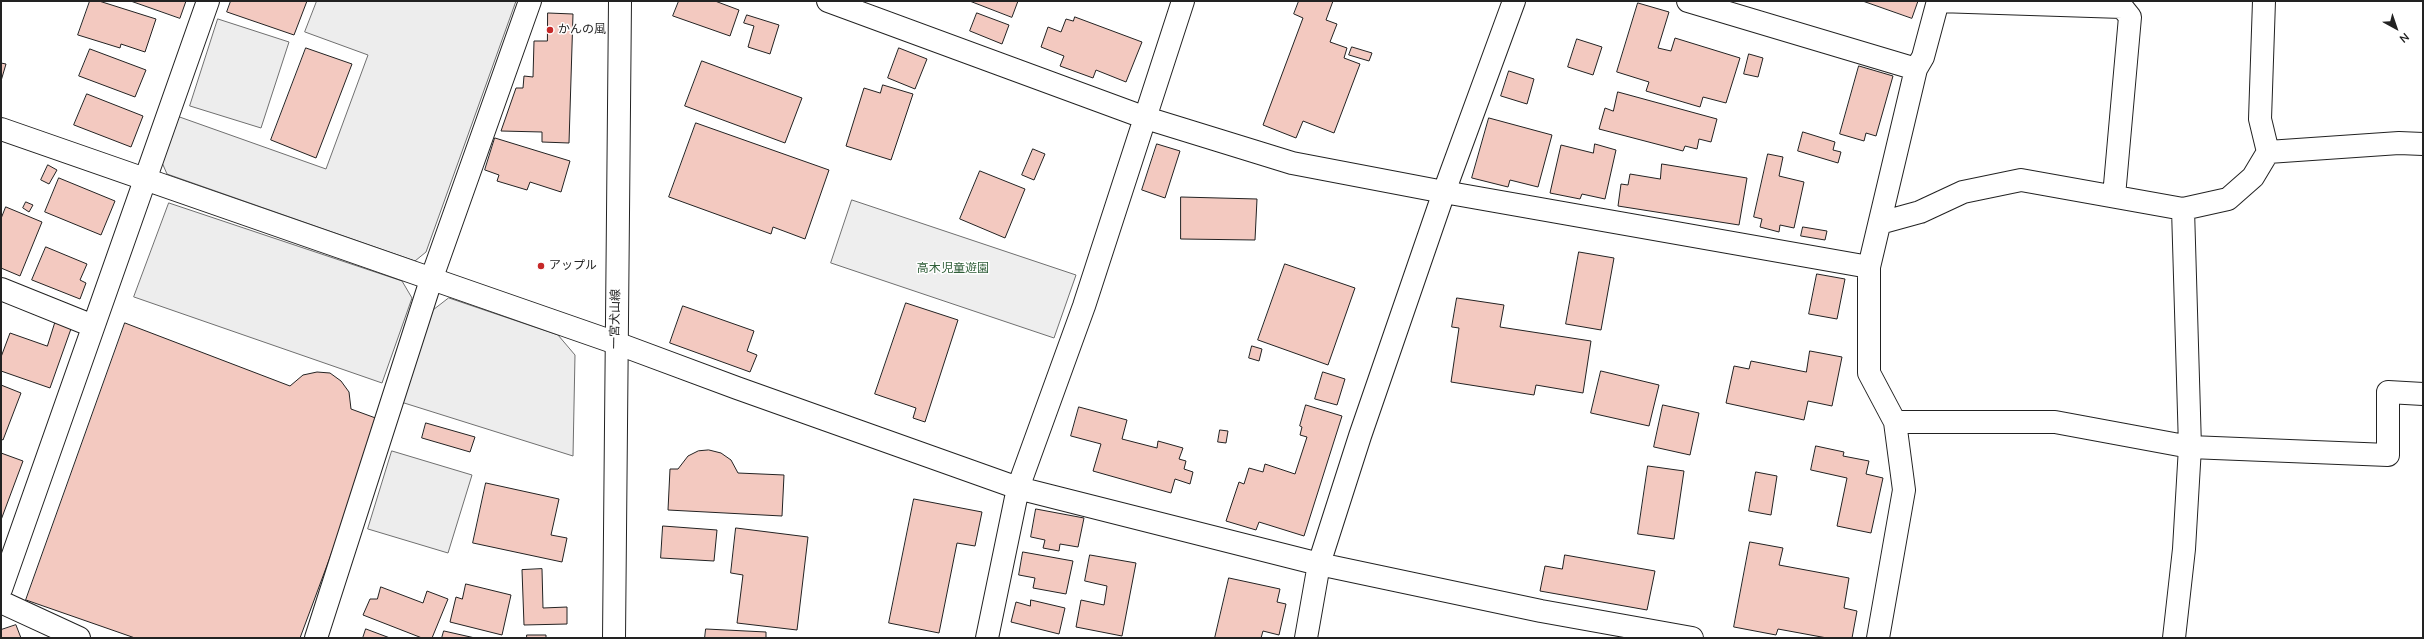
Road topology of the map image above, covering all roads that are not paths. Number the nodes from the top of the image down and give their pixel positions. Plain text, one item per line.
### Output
1 (208, 1) edge
2 (530, 1) edge
3 (620, 1) edge
4 (828, 1) edge
5 (1183, 1) edge
6 (1514, 1) edge
7 (1688, 1) edge
8 (1938, 1) edge
9 (2264, 1) edge
10 (854, 5) edge
11 (1916, 69) junction
12 (1146, 118) junction
13 (1, 129) edge
14 (2423, 144) edge
15 (2268, 152) junction
16 (145, 178) junction
17 (1444, 192) junction
18 (2114, 196) junction
19 (2183, 209) junction
20 (1880, 223) junction
21 (1869, 267) junction
22 (431, 280) junction
23 (1, 290) edge
24 (93, 326) junction
25 (616, 342) junction
26 (2423, 394) edge
27 (1895, 422) junction
28 (2190, 447) junction
29 (1018, 488) junction
30 (1319, 564) junction
31 (1, 589) edge
32 (1, 602) edge
33 (79, 638) edge
34 (316, 638) edge
35 (614, 638) edge
36 (987, 638) edge
37 (1306, 638) edge
38 (1692, 638) edge
39 (1878, 638) edge
40 (2174, 638) edge

1 - 16 street
2 - 22 street
3 - 25 street, 一宮犬山線
4 - 10 street
5 - 12 street
6 - 17 street
7 - 11 street
8 - 11 street
8 - 18 street
9 - 15 street
10 - 12 street
11 - 20 street
12 - 17 street
12 - 29 street
13 - 16 street
14 - 15 street
15 - 19 street
16 - 22 street
16 - 24 street
17 - 21 street
17 - 30 street
18 - 19 street
18 - 20 street
19 - 28 street
20 - 21 street
21 - 27 street
22 - 25 street
22 - 34 street
23 - 24 street
24 - 31 street
25 - 29 street
25 - 35 street, 一宮犬山線
26 - 28 street
27 - 28 street
27 - 39 street
28 - 40 street
29 - 30 street
29 - 36 street
30 - 37 street
30 - 38 street
32 - 33 street

